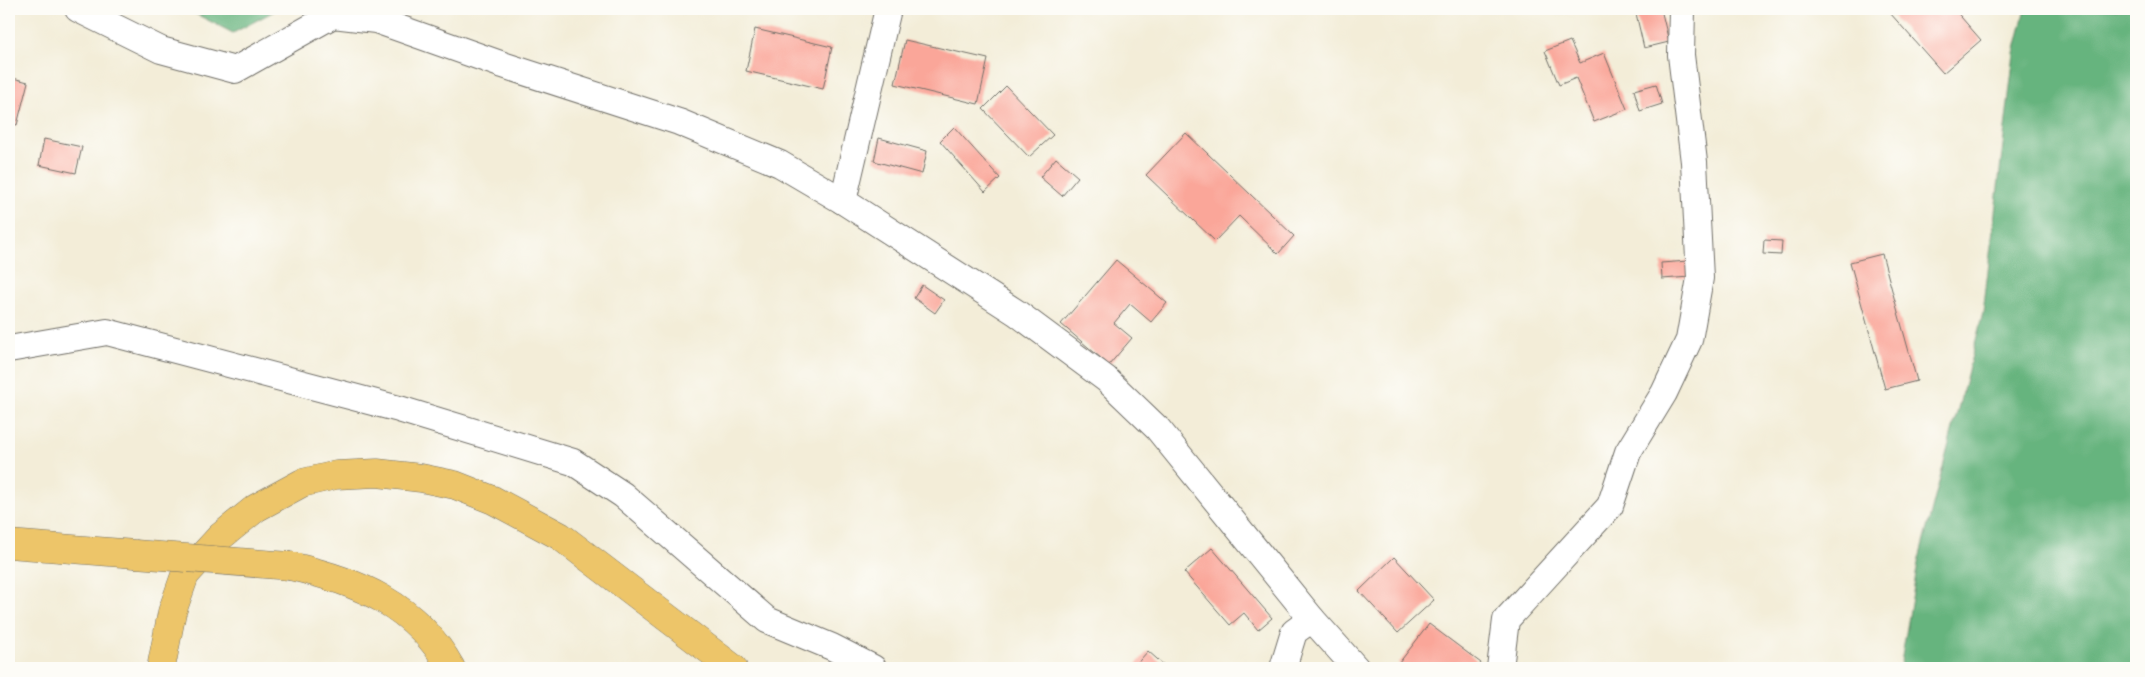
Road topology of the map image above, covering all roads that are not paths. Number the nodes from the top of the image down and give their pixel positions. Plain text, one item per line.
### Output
1 (78, 9) edge
2 (888, 9) edge
3 (1682, 9) edge
4 (843, 201) junction
5 (9, 349) edge
6 (9, 544) edge
7 (1312, 619) junction
8 (161, 668) edge
9 (451, 668) edge
10 (733, 668) edge
11 (874, 668) edge
12 (1283, 668) edge
13 (1356, 668) edge
14 (1500, 668) edge

1 - 4 street
2 - 4 street
3 - 14 street
4 - 7 street
5 - 11 street
6 - 9 highway, bridge
7 - 12 street
7 - 13 street
8 - 10 highway

